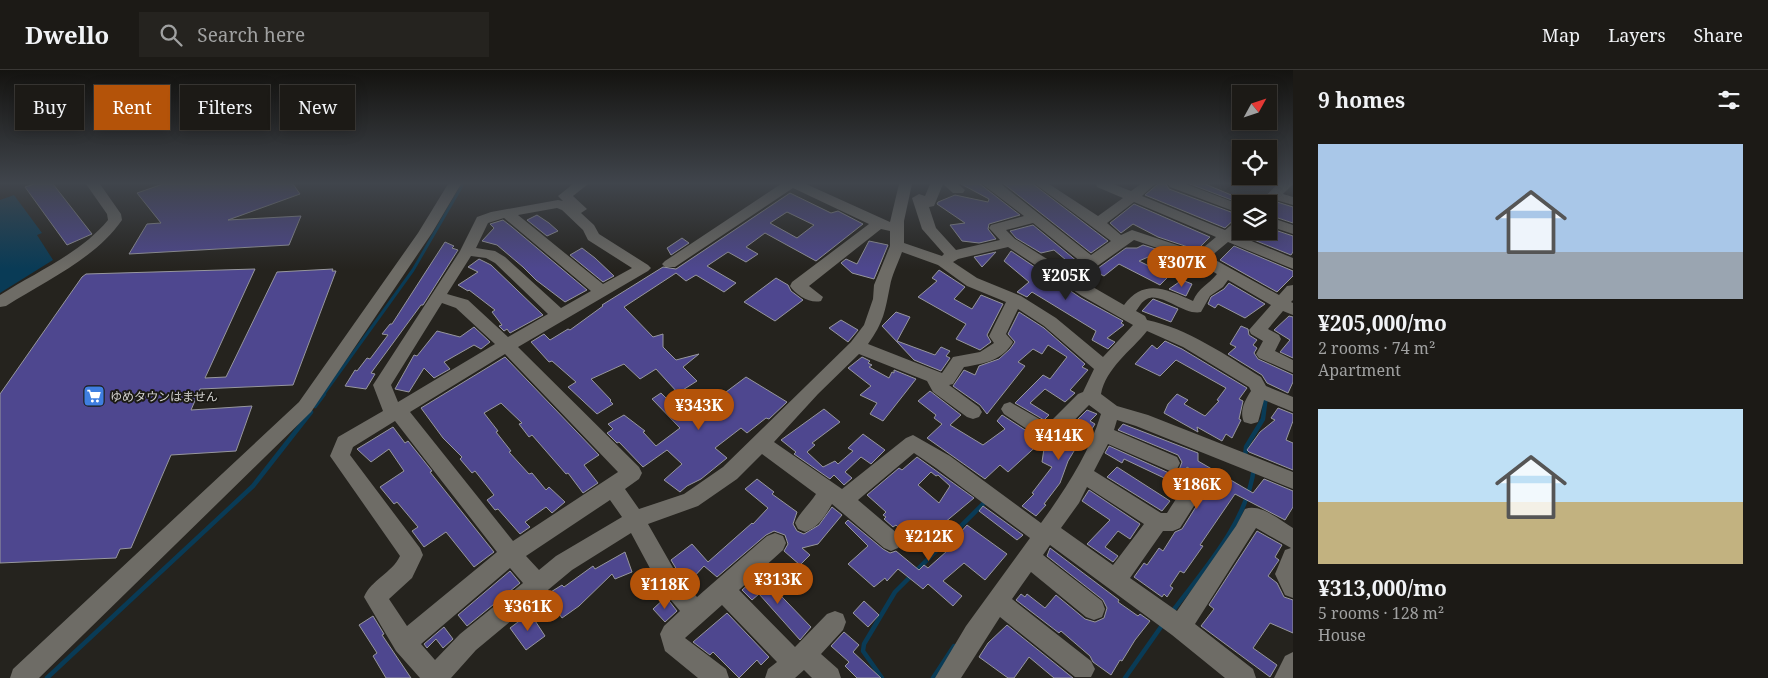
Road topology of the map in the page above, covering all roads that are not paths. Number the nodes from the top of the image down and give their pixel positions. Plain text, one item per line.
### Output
1 (113, 212) edge
2 (437, 212) edge
3 (511, 212) edge
4 (571, 212) edge
5 (747, 212) edge
6 (854, 212) edge
7 (899, 212) edge
8 (923, 212) edge
9 (1028, 212) edge
10 (1082, 212) edge
11 (1112, 212) edge
12 (1169, 212) edge
13 (507, 213) junction
14 (1034, 218) junction
15 (1098, 223) junction
16 (878, 224) junction
17 (1277, 224) edge
18 (1293, 230) edge
19 (1232, 233) edge
20 (1228, 237) junction
21 (897, 238) junction
22 (1120, 241) junction
23 (1010, 242) junction
24 (467, 251) junction
25 (1200, 258) junction
26 (948, 259) junction
27 (1091, 262) junction
28 (670, 264) dead end
29 (1293, 264) edge
30 (1226, 272) junction
31 (1068, 279) junction
32 (1293, 290) edge
33 (603, 292) junction
34 (438, 296) junction
35 (816, 297) dead end
36 (1015, 300) junction
37 (0, 302) edge
38 (1287, 306) edge
39 (1126, 313) junction
40 (560, 316) junction
41 (1141, 324) junction
42 (857, 346) junction
43 (506, 347) junction
44 (1293, 367) edge
45 (1104, 368) junction
46 (934, 377) junction
47 (1260, 391) junction
48 (1092, 397) junction
49 (1293, 405) edge
50 (1010, 409) dead end
51 (1111, 411) junction
52 (396, 412) junction
53 (973, 412) dead end
54 (1251, 417) dead end
55 (1104, 434) junction
56 (761, 443) junction
57 (1170, 464) dead end
58 (1084, 474) junction
59 (1293, 481) edge
60 (613, 487) junction
61 (837, 496) junction
62 (1189, 498) dead end
63 (635, 520) junction
64 (1158, 522) junction
65 (805, 524) dead end
66 (1045, 533) junction
67 (1293, 539) edge
68 (891, 541) dead end
69 (775, 543) dead end
70 (511, 554) junction
71 (1028, 557) junction
72 (1293, 557) edge
73 (1115, 580) junction
74 (537, 583) junction
75 (1293, 588) edge
76 (722, 590) junction
77 (997, 601) junction
78 (1094, 609) dead end
79 (696, 612) junction
80 (835, 622) dead end
81 (1180, 627) junction
82 (404, 643) junction
83 (1293, 664) edge
84 (792, 665) edge
85 (1083, 669) dead end
86 (22, 678) edge
87 (436, 678) edge
88 (717, 678) edge
89 (828, 678) edge
90 (947, 678) edge
91 (1244, 678) edge
92 (1286, 678) edge

1 - 37 street
2 - 86 street
3 - 13 street
4 - 33 street
5 - 28 street
6 - 16 street
7 - 21 street
8 - 26 street
9 - 14 street
10 - 15 street
11 - 15 street
12 - 20 street
13 - 24 street
13 - 33 street
14 - 23 street
14 - 27 street
15 - 22 street
16 - 21 street
16 - 35 street
17 - 18 street
19 - 20 street
20 - 25 street
20 - 29 street
21 - 26 street
21 - 42 street
22 - 25 street
22 - 27 street
23 - 26 street
23 - 31 street
24 - 34 street
24 - 40 street
25 - 30 street
26 - 36 street
27 - 31 street
30 - 38 street
30 - 39 street
31 - 39 street
32 - 38 street
33 - 40 street
34 - 43 street
34 - 52 street
36 - 45 street
36 - 46 street
38 - 44 street
39 - 41 street
40 - 43 street
41 - 45 street
41 - 47 street
42 - 46 street
42 - 56 street
43 - 52 street
43 - 60 street
45 - 48 street
46 - 53 street
47 - 49 street
47 - 54 street
48 - 50 street
48 - 51 street
51 - 55 street
51 - 59 street
52 - 70 street
52 - 82 street
55 - 57 street
55 - 58 street
56 - 61 street
56 - 63 street
58 - 64 street
58 - 66 street
60 - 63 street
60 - 70 street
61 - 65 street
61 - 66 street
61 - 68 street
62 - 64 street
63 - 74 street
63 - 79 street
64 - 73 street
66 - 71 street
66 - 73 street
67 - 81 street
69 - 76 street
70 - 74 street
70 - 82 street
71 - 77 street
71 - 78 street
72 - 75 street
73 - 81 street
74 - 87 street
76 - 79 street
76 - 84 street
77 - 85 street
77 - 90 street
79 - 88 street
80 - 84 street
81 - 91 street
82 - 87 street
83 - 92 street
84 - 89 street

